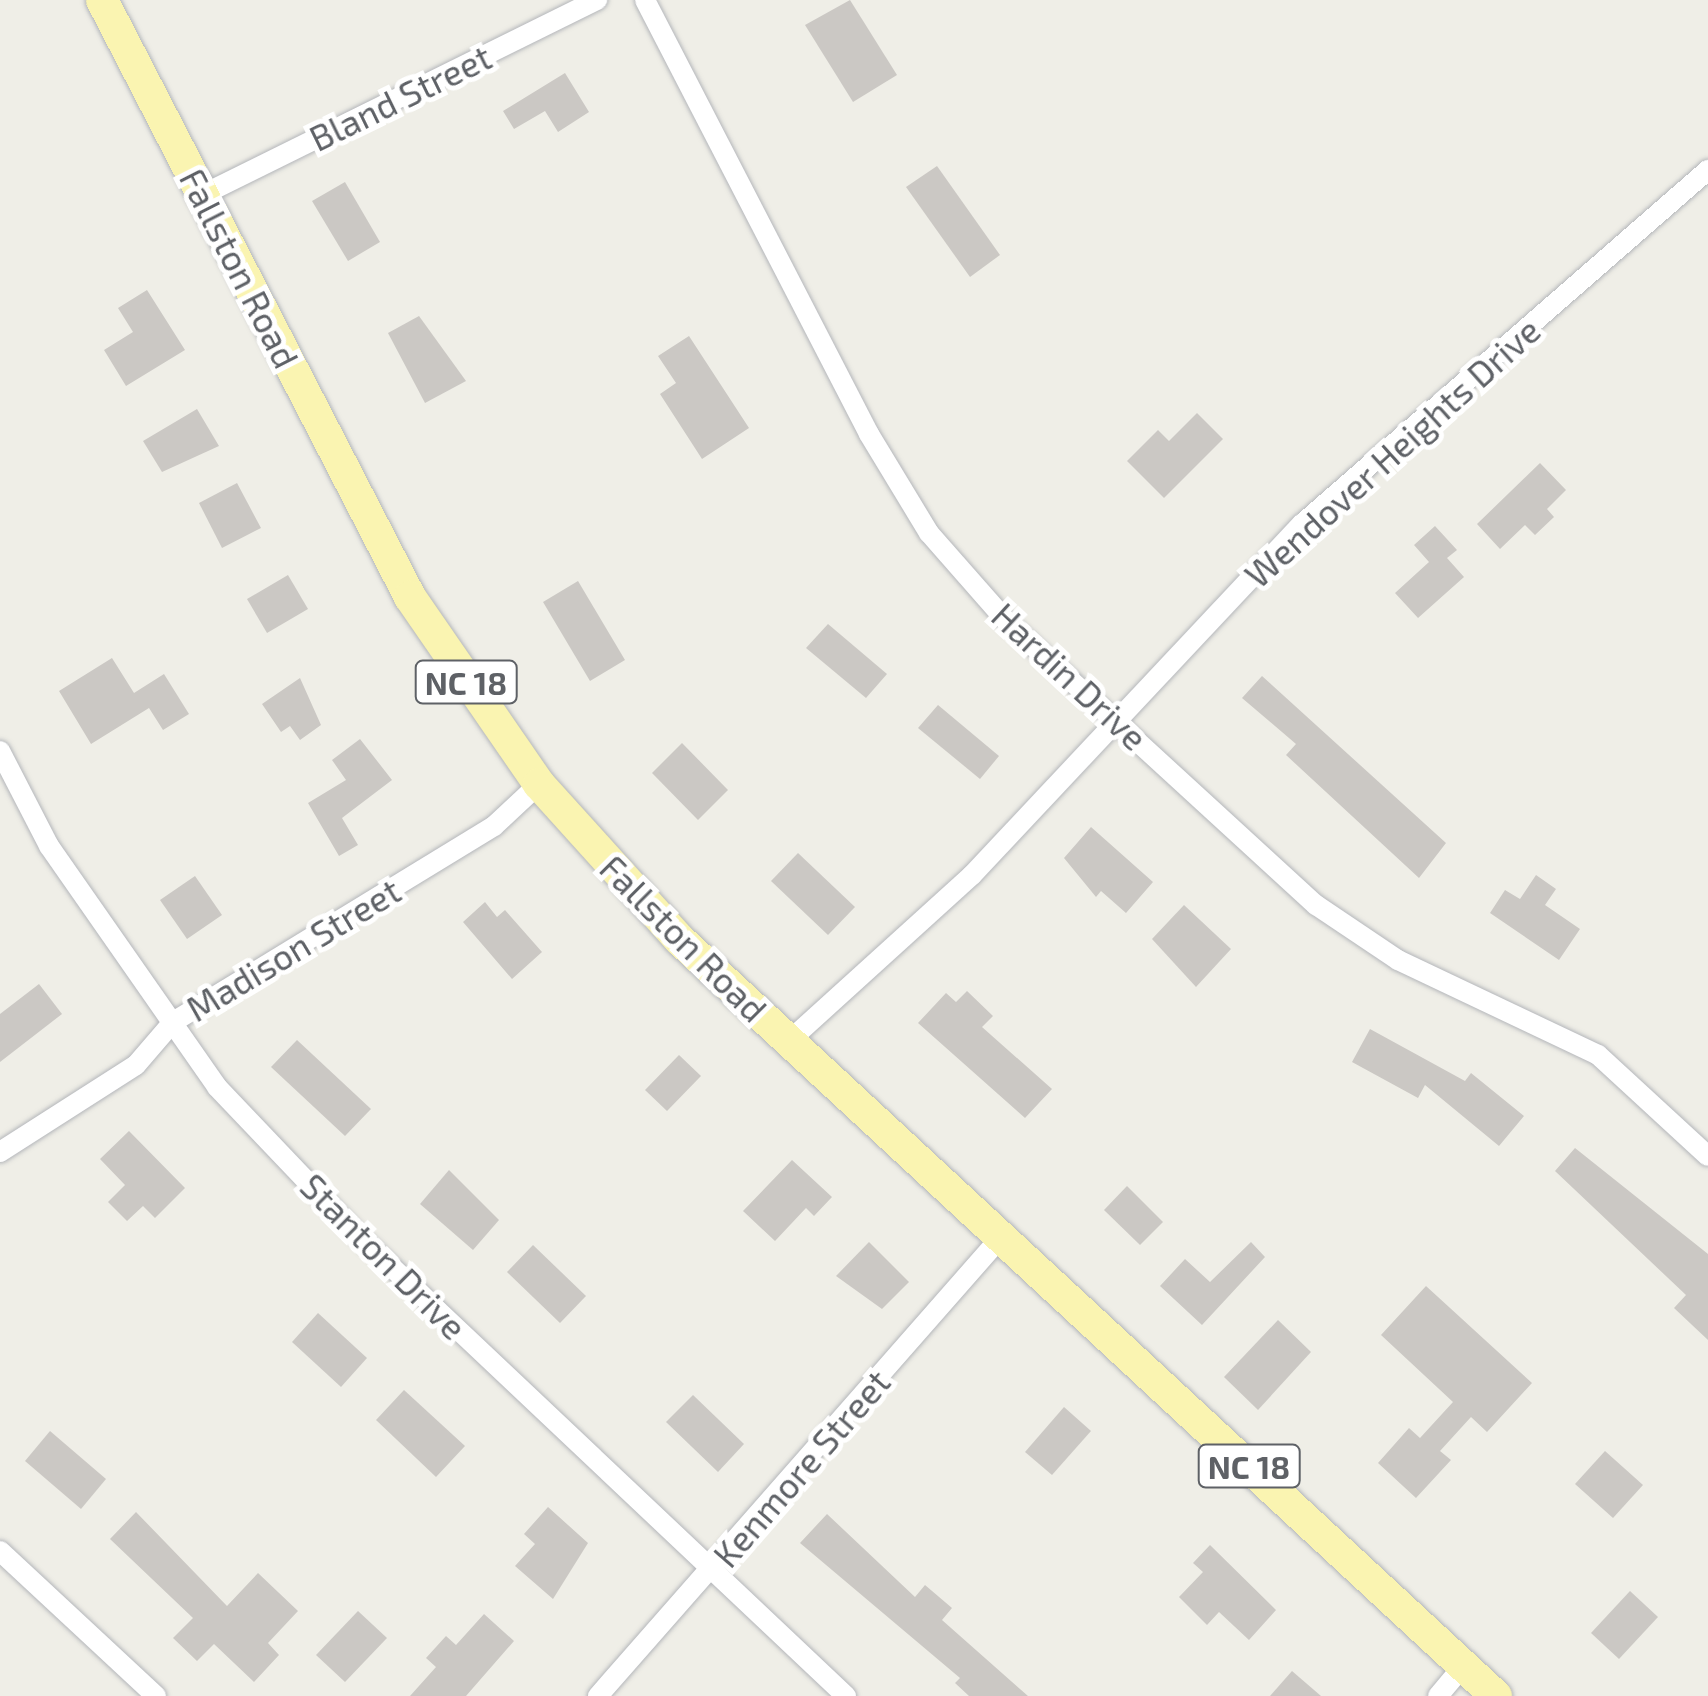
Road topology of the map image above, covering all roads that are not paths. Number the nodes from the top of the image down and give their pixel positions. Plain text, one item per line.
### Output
1 (102, 0) edge
2 (597, 0) edge
3 (645, 0) edge
4 (1708, 170) edge
5 (202, 194) junction
6 (1117, 720) junction
7 (0, 751) edge
8 (539, 784) junction
9 (173, 1022) junction
10 (789, 1042) junction
11 (0, 1152) edge
12 (1708, 1156) edge
13 (1001, 1237) junction
14 (0, 1551) edge
15 (712, 1570) junction
16 (1464, 1666) junction
17 (156, 1696) edge
18 (598, 1696) edge
19 (846, 1696) edge
20 (1438, 1696) edge
21 (1496, 1696) edge

1 - 5 main road, Fallston Road / NC 18
2 - 5 street, Bland Street
3 - 6 street, Hardin Drive
4 - 6 street, Wendover Heights Drive
5 - 8 main road, Fallston Road / NC 18
6 - 10 street, Wendover Heights Drive
6 - 12 street, Hardin Drive
7 - 9 street, Stanton Drive
8 - 9 street, Madison Street
8 - 10 main road, Fallston Road / NC 18
9 - 11 street, Madison Street
9 - 15 street, Stanton Drive
10 - 13 main road, Fallston Road / NC 18
13 - 15 street, Kenmore Street
13 - 16 main road, Fallston Road / NC 18
14 - 17 street
15 - 18 street, Kenmore Street
15 - 19 street, Stanton Drive
16 - 20 street
16 - 21 main road, Fallston Road / NC 18

